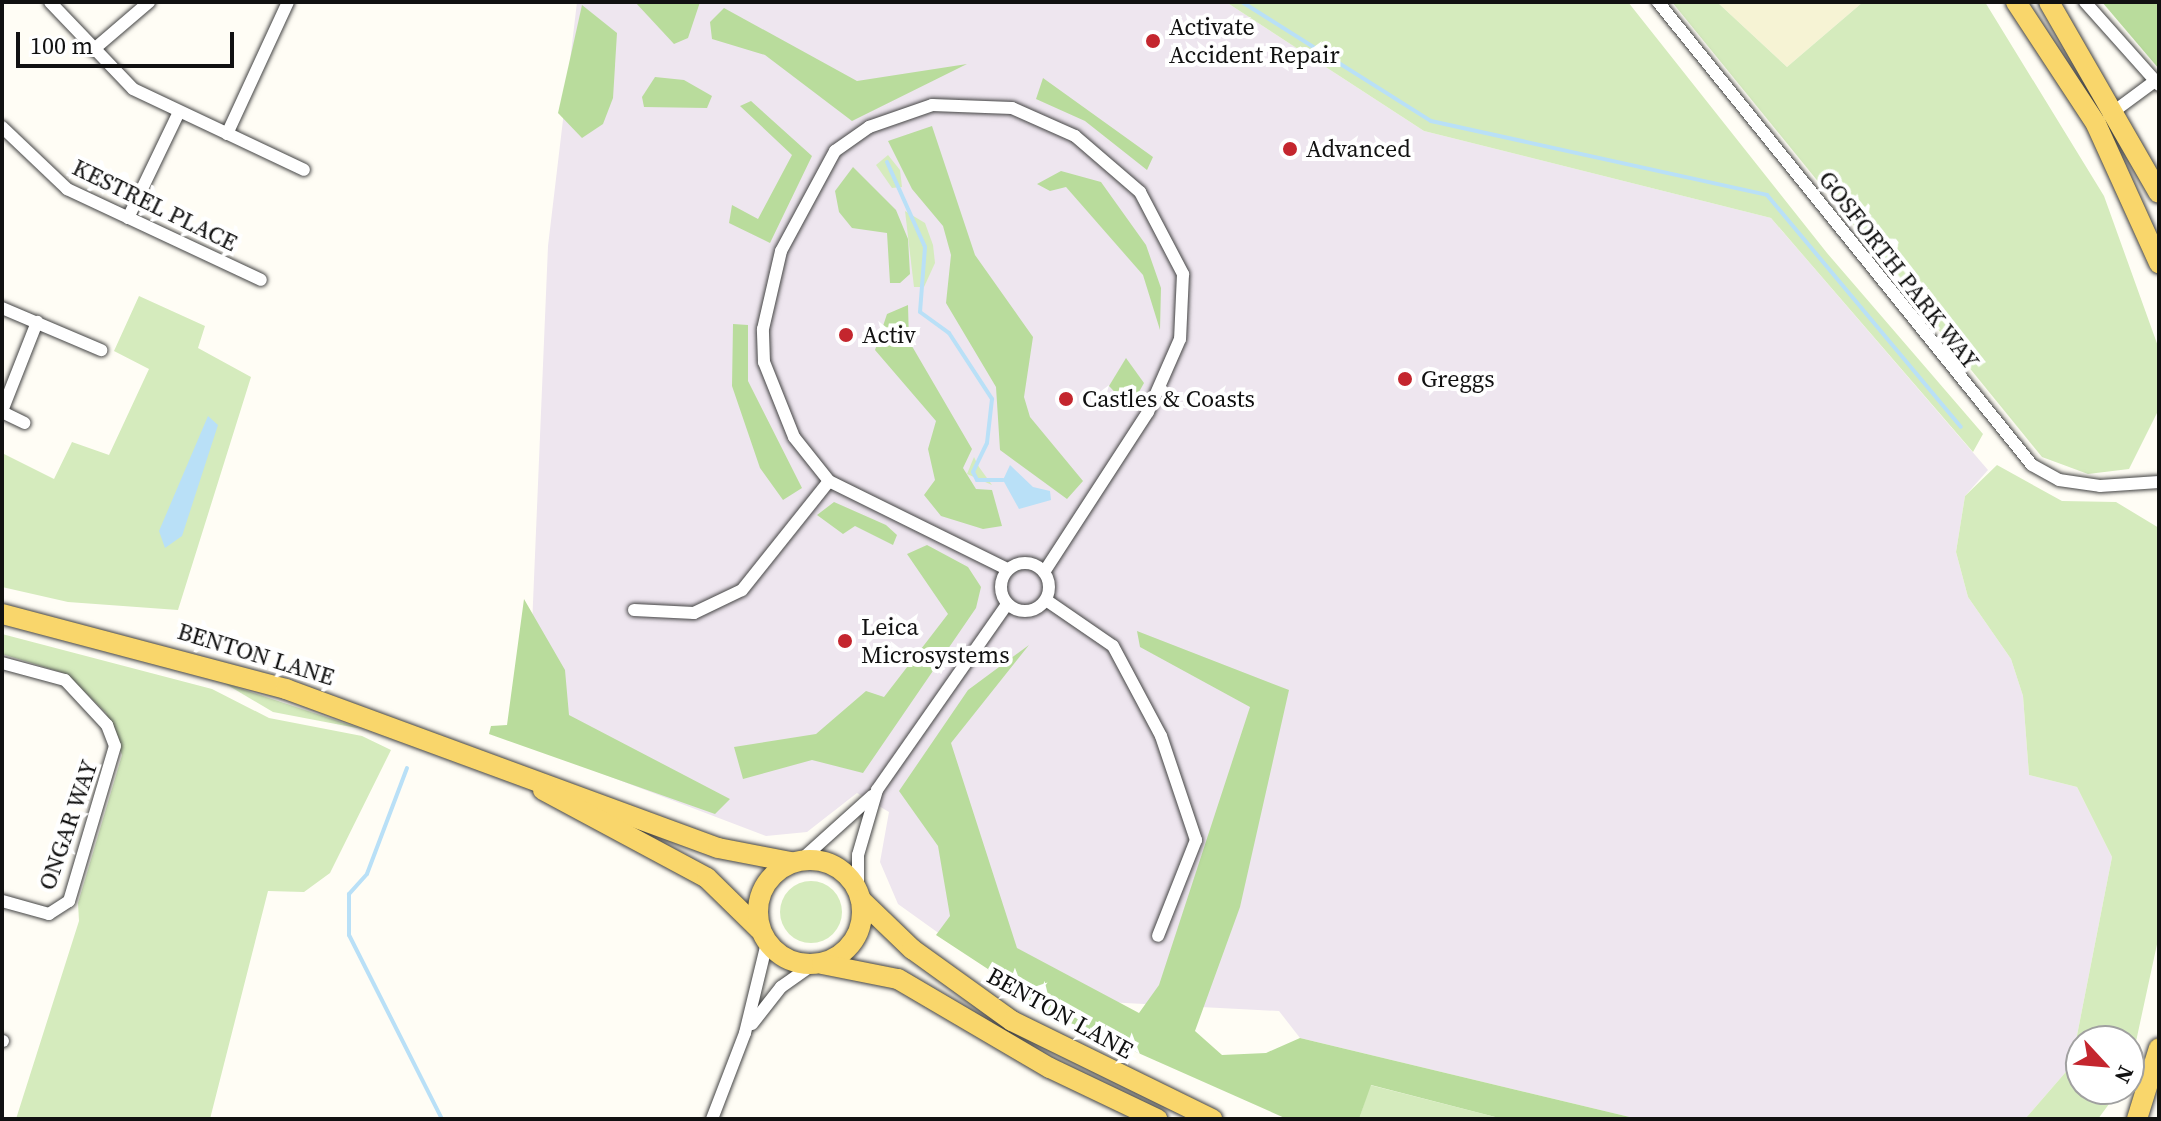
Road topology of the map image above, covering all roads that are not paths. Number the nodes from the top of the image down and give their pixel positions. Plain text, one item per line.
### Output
1 (50, 2) edge
2 (149, 2) edge
3 (288, 2) edge
4 (1658, 2) edge
5 (2016, 2) edge
6 (2049, 2) edge
7 (2085, 2) edge
8 (93, 50) junction
9 (2157, 83) edge
10 (2117, 109) junction
11 (179, 112) junction
12 (2096, 124) junction
13 (2, 127) edge
14 (227, 134) junction
15 (304, 170) dead end
16 (2159, 193) edge
17 (128, 218) junction
18 (2159, 263) edge
19 (261, 280) dead end
20 (2, 308) edge
21 (37, 322) junction
22 (101, 350) dead end
23 (2, 412) edge
24 (25, 423) dead end
25 (2157, 480) edge
26 (829, 481) junction
27 (1007, 569) junction
28 (1044, 572) junction
29 (1046, 600) junction
30 (1007, 604) junction
31 (634, 610) dead end
32 (2, 614) edge
33 (2, 663) edge
34 (489, 763) junction
35 (877, 790) junction
36 (796, 861) junction
37 (859, 895) junction
38 (2, 901) edge
39 (1158, 936) dead end
40 (764, 938) junction
41 (817, 964) junction
42 (745, 1033) junction
43 (2159, 1048) edge
44 (712, 1119) edge
45 (1157, 1119) edge
46 (1212, 1119) edge
47 (2137, 1119) edge

1 - 8 street
2 - 8 street
3 - 14 street
4 - 25 street, GOSFORTH PARK WAY
5 - 12 main road
6 - 10 main road
7 - 9 street
8 - 11 street
9 - 10 street
10 - 12 street
10 - 16 main road
11 - 14 street
11 - 17 street
12 - 18 main road
13 - 17 street, KESTREL PLACE
14 - 15 street
17 - 19 street, KESTREL PLACE
20 - 21 street
21 - 22 street
21 - 23 street
23 - 24 street
26 - 27 street
26 - 28 street
26 - 31 street
27 - 28 street
27 - 30 street
28 - 29 street
29 - 30 street
29 - 39 street
30 - 35 street
32 - 34 main road, BENTON LANE
33 - 38 street, ONGAR WAY
34 - 36 main road, BENTON LANE
34 - 40 main road, BENTON LANE
35 - 36 street
35 - 37 street
36 - 37 main road
36 - 40 main road
37 - 41 main road
37 - 46 main road, BENTON LANE
40 - 41 main road
40 - 42 street
41 - 42 street
41 - 45 main road, BENTON LANE
42 - 44 street
43 - 47 main road

